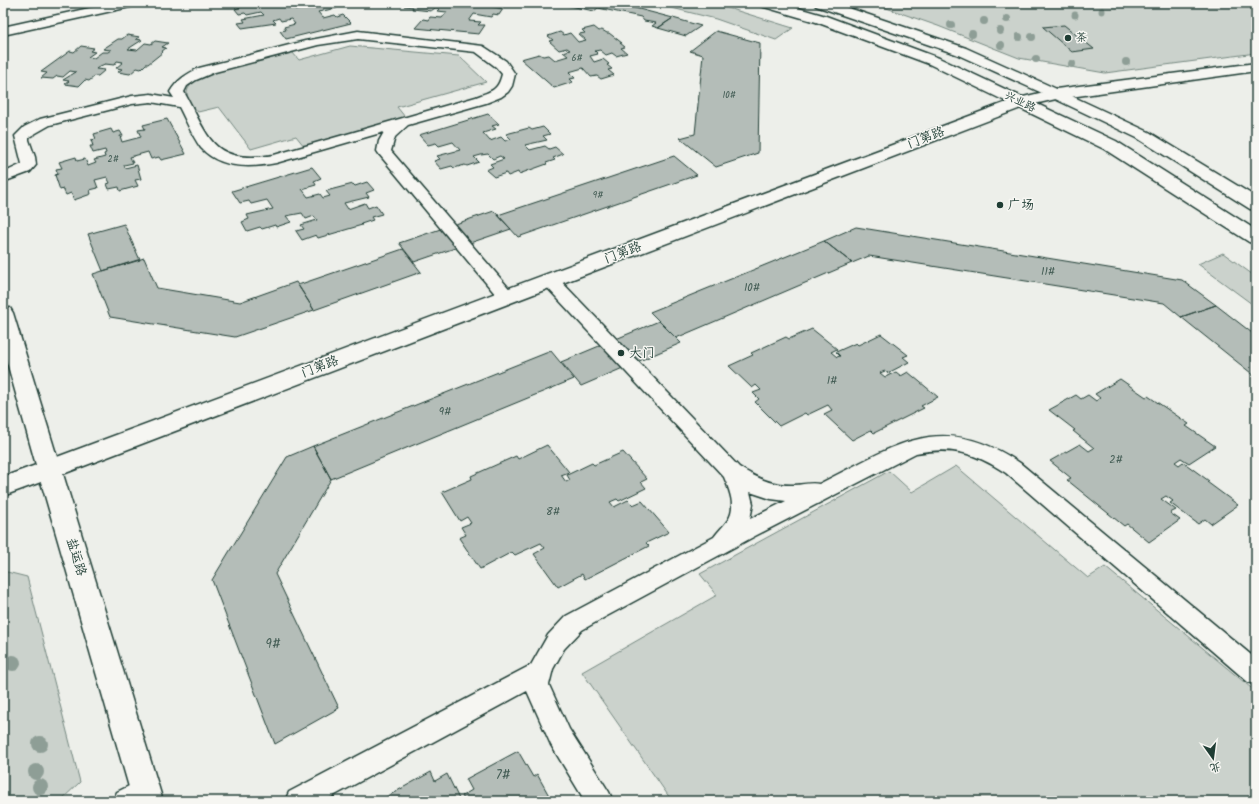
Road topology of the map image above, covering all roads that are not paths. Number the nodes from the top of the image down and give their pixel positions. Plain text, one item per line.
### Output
1 (130, 3) edge
2 (766, 3) edge
3 (821, 3) edge
4 (3, 31) edge
5 (1256, 67) edge
6 (1056, 94) junction
7 (1021, 102) junction
8 (183, 104) junction
9 (407, 122) junction
10 (321, 146) junction
11 (387, 155) junction
12 (3, 178) edge
13 (1256, 205) edge
14 (1256, 238) edge
15 (550, 280) junction
16 (507, 297) junction
17 (3, 313) edge
18 (50, 469) junction
19 (732, 472) junction
20 (3, 487) edge
21 (830, 488) junction
22 (720, 545) junction
23 (541, 672) junction
24 (1256, 674) edge
25 (140, 798) edge
26 (298, 801) edge
27 (600, 801) edge

1 - 4 street
2 - 7 street, 兴业路
3 - 6 street, 兴业路
5 - 6 street, 门第路
6 - 7 street, 门第路
6 - 13 street, 兴业路
7 - 14 street, 兴业路
7 - 15 street, 门第路
8 - 9 lane
8 - 10 lane
8 - 12 lane
9 - 10 lane
9 - 11 lane
10 - 11 lane
11 - 16 lane
15 - 16 street, 门第路
15 - 19 lane
16 - 18 street, 门第路
17 - 18 street, 盐运路
18 - 20 street, 门第路
18 - 25 street, 盐运路
19 - 21 lane
19 - 22 lane
21 - 22 lane
21 - 24 lane
22 - 23 lane
23 - 26 lane
23 - 27 lane

